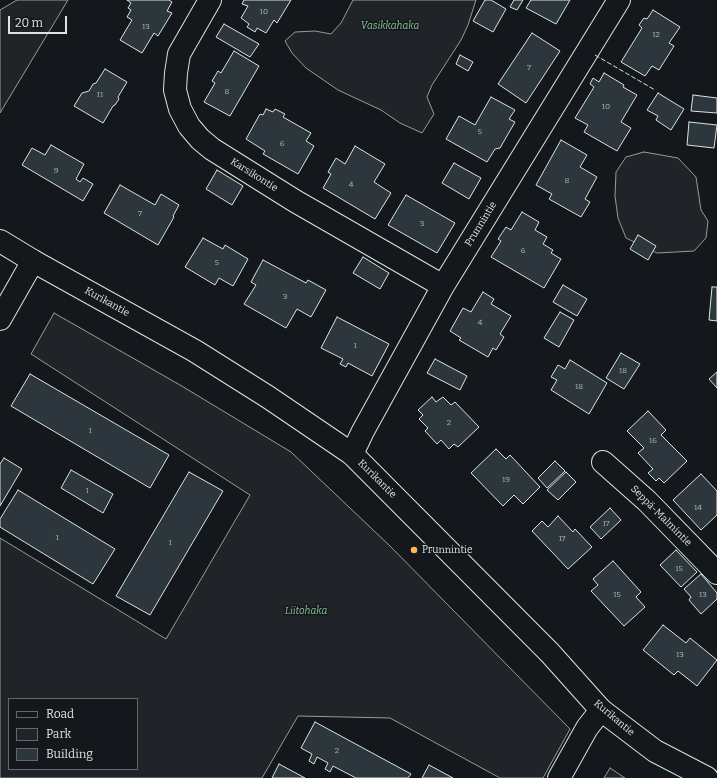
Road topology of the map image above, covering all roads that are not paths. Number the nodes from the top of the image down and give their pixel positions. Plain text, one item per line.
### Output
1 (210, 0) edge
2 (619, 0) edge
3 (0, 241) edge
4 (33, 261) junction
5 (443, 286) junction
6 (0, 320) edge
7 (352, 454) junction
8 (603, 462) dead end
9 (717, 573) edge
10 (601, 710) junction
11 (559, 778) edge
12 (707, 778) edge

1 - 5 street, Karsikontie
2 - 5 street, Prunnintie
3 - 4 street, Kurikantie
4 - 6 street
4 - 7 street, Kurikantie
5 - 7 street, Prunnintie
7 - 10 street, Kurikantie
8 - 9 street, Seppä-Malmintie
10 - 11 street
10 - 12 street, Kurikantie

